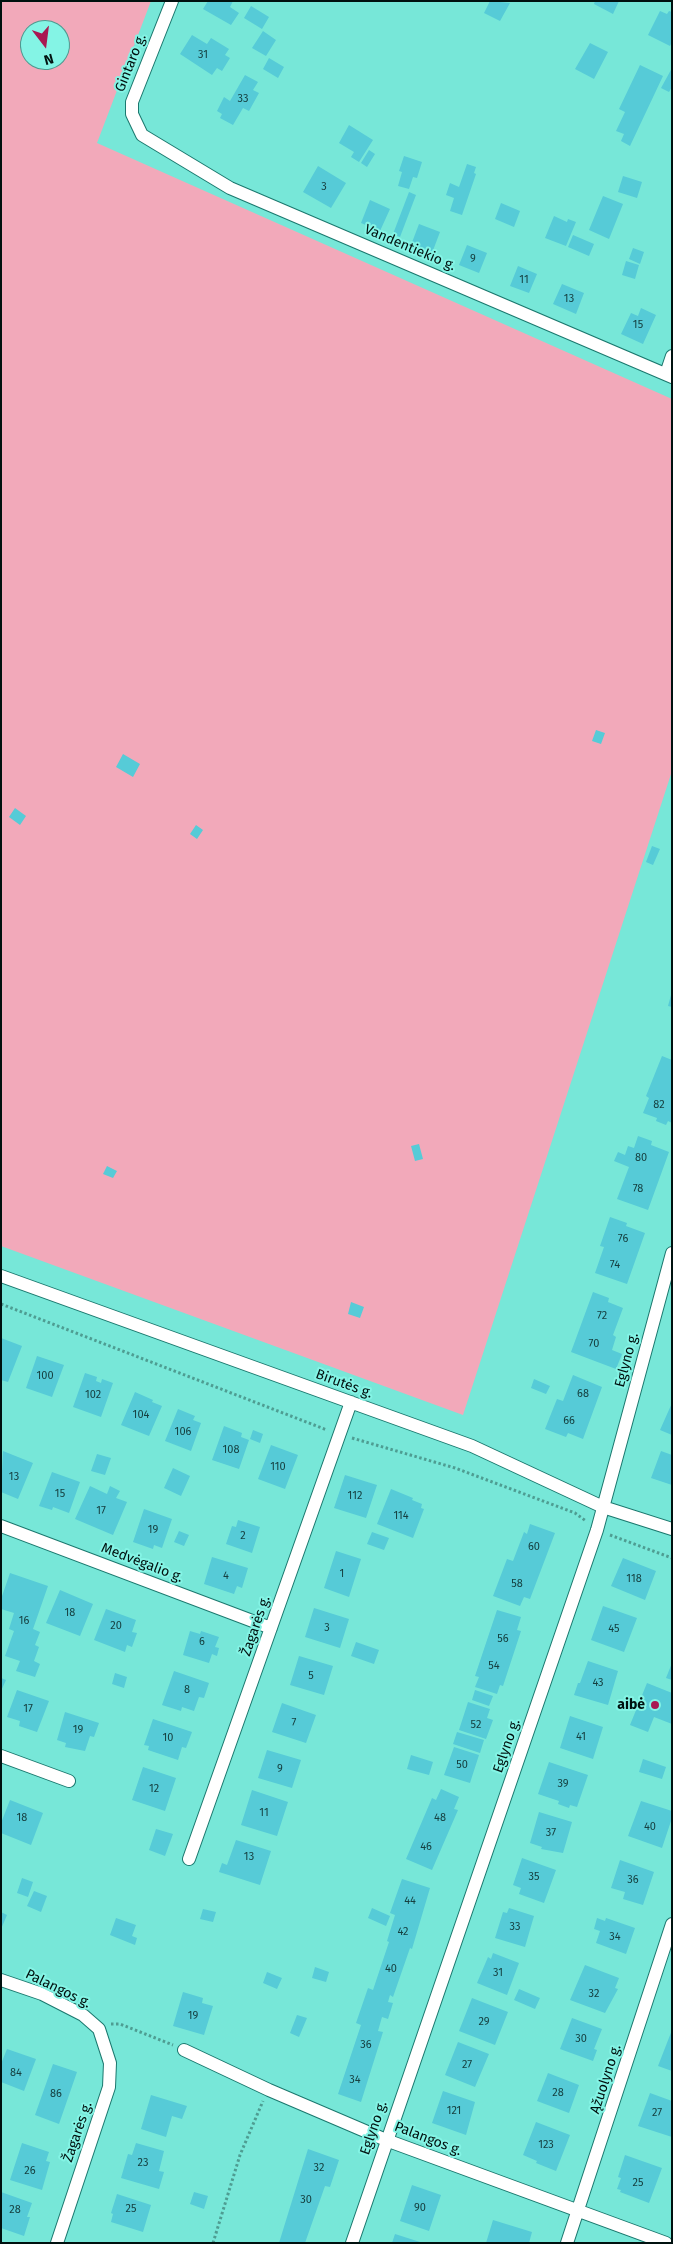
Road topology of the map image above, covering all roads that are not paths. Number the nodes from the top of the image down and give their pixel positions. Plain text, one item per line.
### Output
1 (172, 1) edge
2 (142, 136) joint
3 (672, 356) edge
4 (669, 375) edge
5 (672, 1252) edge
6 (1, 1276) edge
7 (351, 1402) junction
8 (603, 1507) junction
9 (1, 1526) edge
10 (672, 1529) edge
11 (271, 1628) junction
12 (1, 1756) edge
13 (69, 1781) dead end
14 (190, 1859) dead end
15 (672, 1924) edge
16 (1, 1980) edge
17 (99, 2029) joint
18 (184, 2050) road end
19 (386, 2140) junction
20 (578, 2212) junction
21 (57, 2243) edge
22 (352, 2243) edge
23 (567, 2243) edge
24 (666, 2243) edge

1 - 2 street, Gintaro g.
2 - 4 street, Vandentiekio g.
3 - 4 street
5 - 8 street, Eglyno g.
6 - 7 street, Birutės g.
7 - 8 street, Birutės g.
7 - 11 street, Žagarės g.
8 - 10 street, Birutės g.
8 - 19 street, Eglyno g.
9 - 11 street, Medvėgalio g.
11 - 14 street, Žagarės g.
12 - 13 street
15 - 20 street, Ąžuolyno g.
16 - 17 street, Palangos g.
17 - 21 street, Žagarės g.
18 - 19 street, Palangos g.
19 - 20 street, Palangos g.
19 - 22 street, Eglyno g.
20 - 23 street, Ąžuolyno g.
20 - 24 street, Palangos g.

